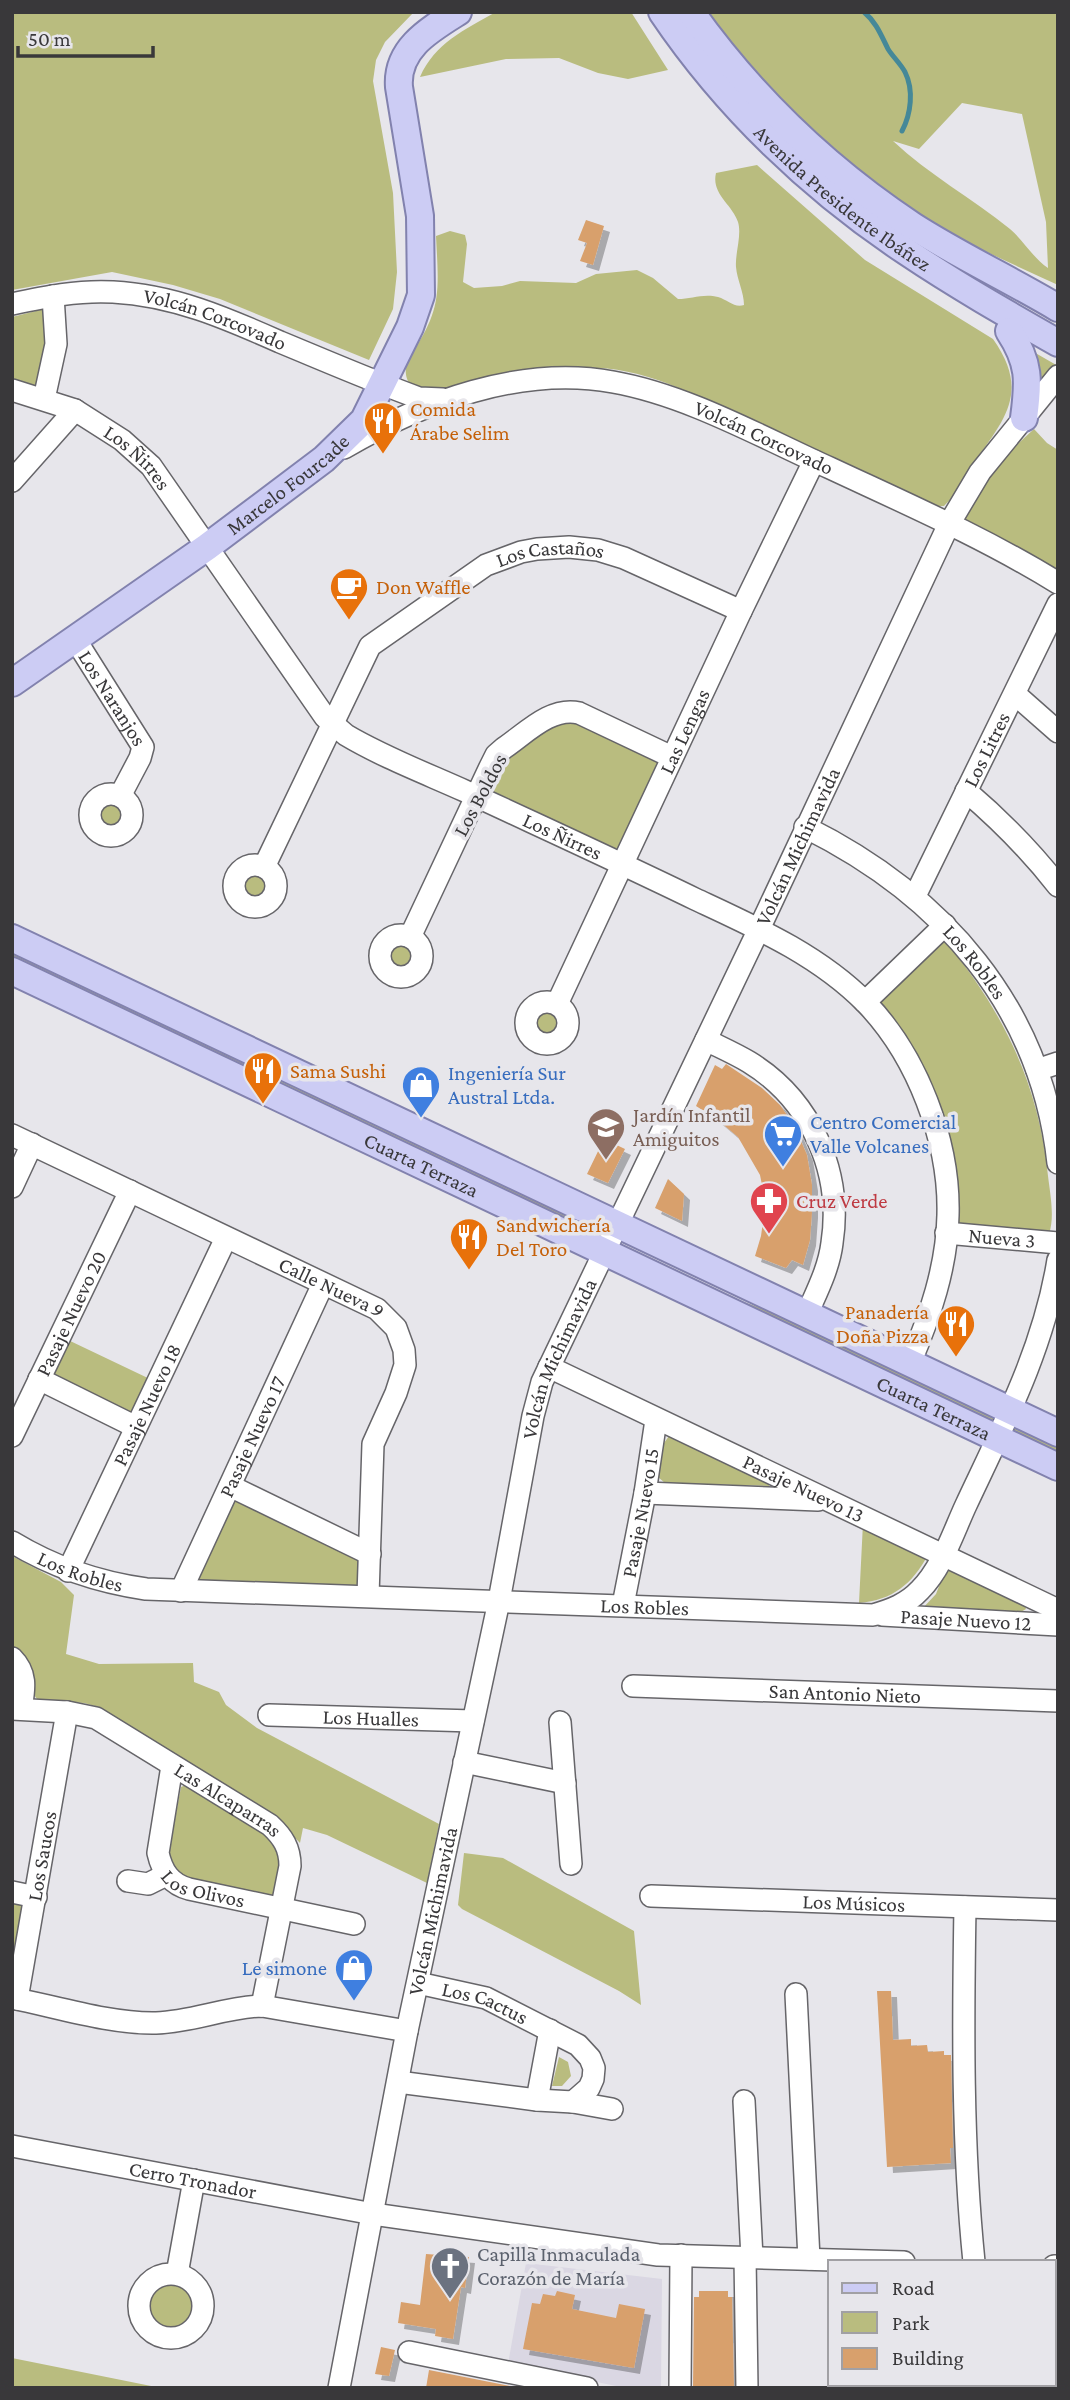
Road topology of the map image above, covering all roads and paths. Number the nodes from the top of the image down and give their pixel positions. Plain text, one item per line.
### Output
1 (458, 12) edge
2 (662, 12) edge
3 (691, 12) edge
4 (954, 282) junction
5 (1027, 290) junction
6 (1058, 293) edge
7 (53, 296) junction
8 (12, 304) edge
9 (1058, 308) edge
10 (1009, 331) junction
11 (1058, 343) edge
12 (1058, 361) edge
13 (1058, 376) edge
14 (383, 384) junction
15 (12, 390) edge
16 (1058, 396) edge
17 (44, 399) junction
18 (448, 399) junction
19 (75, 410) junction
20 (1024, 418) junction
21 (324, 459) junction
22 (814, 461) junction
23 (12, 481) edge
24 (949, 524) junction
25 (207, 547) junction
26 (1058, 583) edge
27 (1058, 604) edge
28 (741, 611) junction
29 (75, 639) junction
30 (12, 683) edge
31 (1015, 694) junction
32 (331, 724) junction
33 (1058, 732) edge
34 (672, 757) junction
35 (966, 791) junction
36 (120, 796) dead end
37 (476, 796) junction
38 (805, 827) junction
39 (623, 864) junction
40 (264, 867) dead end
41 (1058, 886) edge
42 (915, 896) junction
43 (945, 925) junction
44 (759, 929) junction
45 (410, 937) dead end
46 (12, 938) edge
47 (12, 971) edge
48 (865, 1002) junction
49 (557, 1004) dead end
50 (706, 1040) junction
51 (1058, 1063) edge
52 (1037, 1070) junction
53 (12, 1135) edge
54 (32, 1144) junction
55 (1058, 1163) edge
56 (12, 1187) edge
57 (130, 1191) junction
58 (617, 1224) junction
59 (946, 1233) junction
60 (226, 1238) junction
61 (1058, 1243) edge
62 (604, 1252) junction
63 (1056, 1275) edge
64 (323, 1284) junction
65 (807, 1314) junction
66 (910, 1363) junction
67 (549, 1367) junction
68 (39, 1380) junction
69 (1010, 1411) junction
70 (656, 1420) junction
71 (136, 1427) junction
72 (1058, 1433) edge
73 (12, 1436) edge
74 (997, 1439) junction
75 (1058, 1467) edge
76 (230, 1486) junction
77 (645, 1493) junction
78 (827, 1501) junction
79 (12, 1542) edge
80 (370, 1554) junction
81 (942, 1555) junction
82 (68, 1571) junction
83 (181, 1591) junction
84 (368, 1596) junction
85 (499, 1601) junction
86 (623, 1605) junction
87 (1058, 1610) edge
88 (873, 1615) junction
89 (1058, 1625) edge
90 (12, 1658) edge
91 (633, 1686) dead end
92 (1058, 1701) edge
93 (17, 1709) edge
94 (67, 1712) junction
95 (269, 1715) dead end
96 (473, 1721) junction
97 (560, 1722) dead end
98 (464, 1762) junction
99 (172, 1766) junction
100 (565, 1783) junction
101 (571, 1864) dead end
102 (166, 1875) junction
103 (128, 1881) dead end
104 (12, 1892) edge
105 (652, 1896) dead end
106 (36, 1897) junction
107 (965, 1907) junction
108 (282, 1909) junction
109 (1058, 1910) edge
110 (354, 1924) dead end
111 (418, 1983) junction
112 (796, 1994) dead end
113 (14, 1999) edge
114 (262, 2006) junction
115 (550, 2030) junction
116 (407, 2031) junction
117 (398, 2082) junction
118 (537, 2100) junction
119 (744, 2101) dead end
120 (573, 2102) junction
121 (612, 2109) dead end
122 (12, 2146) edge
123 (194, 2180) junction
124 (373, 2214) junction
125 (681, 2255) junction
126 (749, 2257) junction
127 (809, 2259) junction
128 (832, 2260) edge
129 (974, 2260) edge
130 (177, 2274) dead end
131 (408, 2352) dead end
132 (339, 2388) edge
133 (587, 2388) edge
134 (680, 2388) edge
135 (747, 2388) edge

1 - 14 main road, Marcelo Fourcade
2 - 4 main road, Avenida Presidente Ibáñez
3 - 5 main road, Avenida Presidente Ibáñez
4 - 10 main road
4 - 11 main road, Avenida Presidente Ibáñez
5 - 6 street, Avenida Presidente Ibáñez
5 - 9 main road, Avenida Presidente Ibáñez
7 - 8 street, Volcán Corcovado
7 - 14 street, Volcán Corcovado
7 - 17 street
10 - 12 main road
10 - 20 main road
13 - 20 street, Volcán Michimavida
14 - 18 street, Volcán Corcovado
14 - 21 main road, Marcelo Fourcade
15 - 17 street, Los Ñirres
16 - 20 street
17 - 19 street, Los Ñirres
18 - 21 street, Volcán Corcovado
18 - 22 street, Volcán Corcovado
19 - 23 street
19 - 25 street, Los Ñirres
20 - 24 street, Volcán Michimavida
21 - 25 main road, Marcelo Fourcade
22 - 24 street, Volcán Corcovado
22 - 28 street, Las Lengas
24 - 26 street, Volcán Corcovado
24 - 38 street, Volcán Michimavida
25 - 29 main road, Marcelo Fourcade
25 - 32 street, Los Ñirres
27 - 31 street, Los Litres
28 - 32 street, Los Castaños
28 - 34 street, Las Lengas
29 - 30 main road, Marcelo Fourcade
29 - 36 street, Los Naranjos
31 - 33 street
31 - 35 street, Los Litres
32 - 37 street, Los Ñirres
32 - 40 street, Los Castaños
34 - 37 street, Los Boldos
34 - 39 street, Las Lengas
35 - 41 street
35 - 42 street, Los Litres
37 - 39 street, Los Ñirres
37 - 45 street, Los Boldos
38 - 42 street, Los Robles
38 - 44 street, Volcán Michimavida
39 - 44 street, Los Ñirres
39 - 49 street, Las Lengas
42 - 43 street, Los Robles
43 - 48 street
43 - 52 street, Los Robles
44 - 48 street, Los Ñirres
44 - 50 street, Volcán Michimavida
46 - 58 main road, Cuarta Terraza
47 - 62 main road, Cuarta Terraza
48 - 59 street, Los Ñirres
50 - 58 street, Volcán Michimavida
50 - 65 street
51 - 52 street
52 - 55 street, Los Robles
53 - 54 street, Calle Nueva 9
54 - 56 street
54 - 57 street, Calle Nueva 9
57 - 60 street, Calle Nueva 9
57 - 68 street, Pasaje Nuevo 20
58 - 62 street, Volcán Michimavida
58 - 65 main road, Cuarta Terraza
59 - 61 street, Nueva 3
59 - 66 street, Los Ñirres
60 - 64 street, Calle Nueva 9
60 - 71 street, Pasaje Nuevo 18
62 - 67 street, Volcán Michimavida
62 - 74 main road, Cuarta Terraza
63 - 69 street, Los Robles
64 - 76 street, Pasaje Nuevo 17
64 - 80 street, Calle Nueva 9
65 - 66 main road, Cuarta Terraza
66 - 69 main road, Cuarta Terraza
67 - 70 street, Pasaje Nuevo 13
67 - 85 street, Volcán Michimavida
68 - 71 street
68 - 73 street, Pasaje Nuevo 20
69 - 72 main road, Cuarta Terraza
69 - 74 street, Los Robles
70 - 77 street, Pasaje Nuevo 15
70 - 78 street, Pasaje Nuevo 13
71 - 82 street, Pasaje Nuevo 18
74 - 75 main road, Cuarta Terraza
74 - 81 street, Los Robles
76 - 80 street
76 - 83 street, Pasaje Nuevo 17
77 - 78 street
77 - 86 street, Pasaje Nuevo 15
78 - 81 street, Pasaje Nuevo 13
79 - 82 street, Los Robles
80 - 84 street, Calle Nueva 9
81 - 87 street, Pasaje Nuevo 13
81 - 88 street, Los Robles
82 - 83 street, Los Robles
83 - 84 street, Los Robles
84 - 85 street, Los Robles
85 - 86 street, Los Robles
85 - 96 street, Volcán Michimavida
86 - 88 street, Los Robles
88 - 89 street, Pasaje Nuevo 12
90 - 93 street
91 - 92 street, San Antonio Nieto
93 - 94 street, Las Alcaparras
94 - 99 street, Las Alcaparras
94 - 106 street, Los Saucos
95 - 96 street, Los Hualles
96 - 98 street, Volcán Michimavida
97 - 100 street
98 - 100 street
98 - 111 street, Volcán Michimavida
99 - 102 street, Los Olivos
99 - 108 street, Las Alcaparras
100 - 101 street
102 - 103 street
102 - 108 street, Los Olivos
104 - 106 street
105 - 107 street, Los Músicos
106 - 113 street, Los Saucos
107 - 109 street, Los Músicos
107 - 129 street
108 - 110 street, Los Olivos
108 - 114 street, Las Alcaparras
111 - 115 street, Los Cactus
111 - 116 street, Volcán Michimavida
112 - 127 street
113 - 114 street
114 - 116 street
115 - 118 street, Los Cactus
115 - 120 street, Los Cactus
116 - 117 street, Volcán Michimavida
117 - 118 street
117 - 124 street, Volcán Michimavida
118 - 120 street
119 - 126 street
120 - 121 street
122 - 123 street, Cerro Tronador
123 - 124 street, Cerro Tronador
123 - 130 street
124 - 125 street, Cerro Tronador
124 - 132 street, Volcán Michimavida
125 - 126 street, Cerro Tronador
125 - 134 street
126 - 127 street, Cerro Tronador
126 - 135 street
127 - 128 street, Cerro Tronador
131 - 133 street

